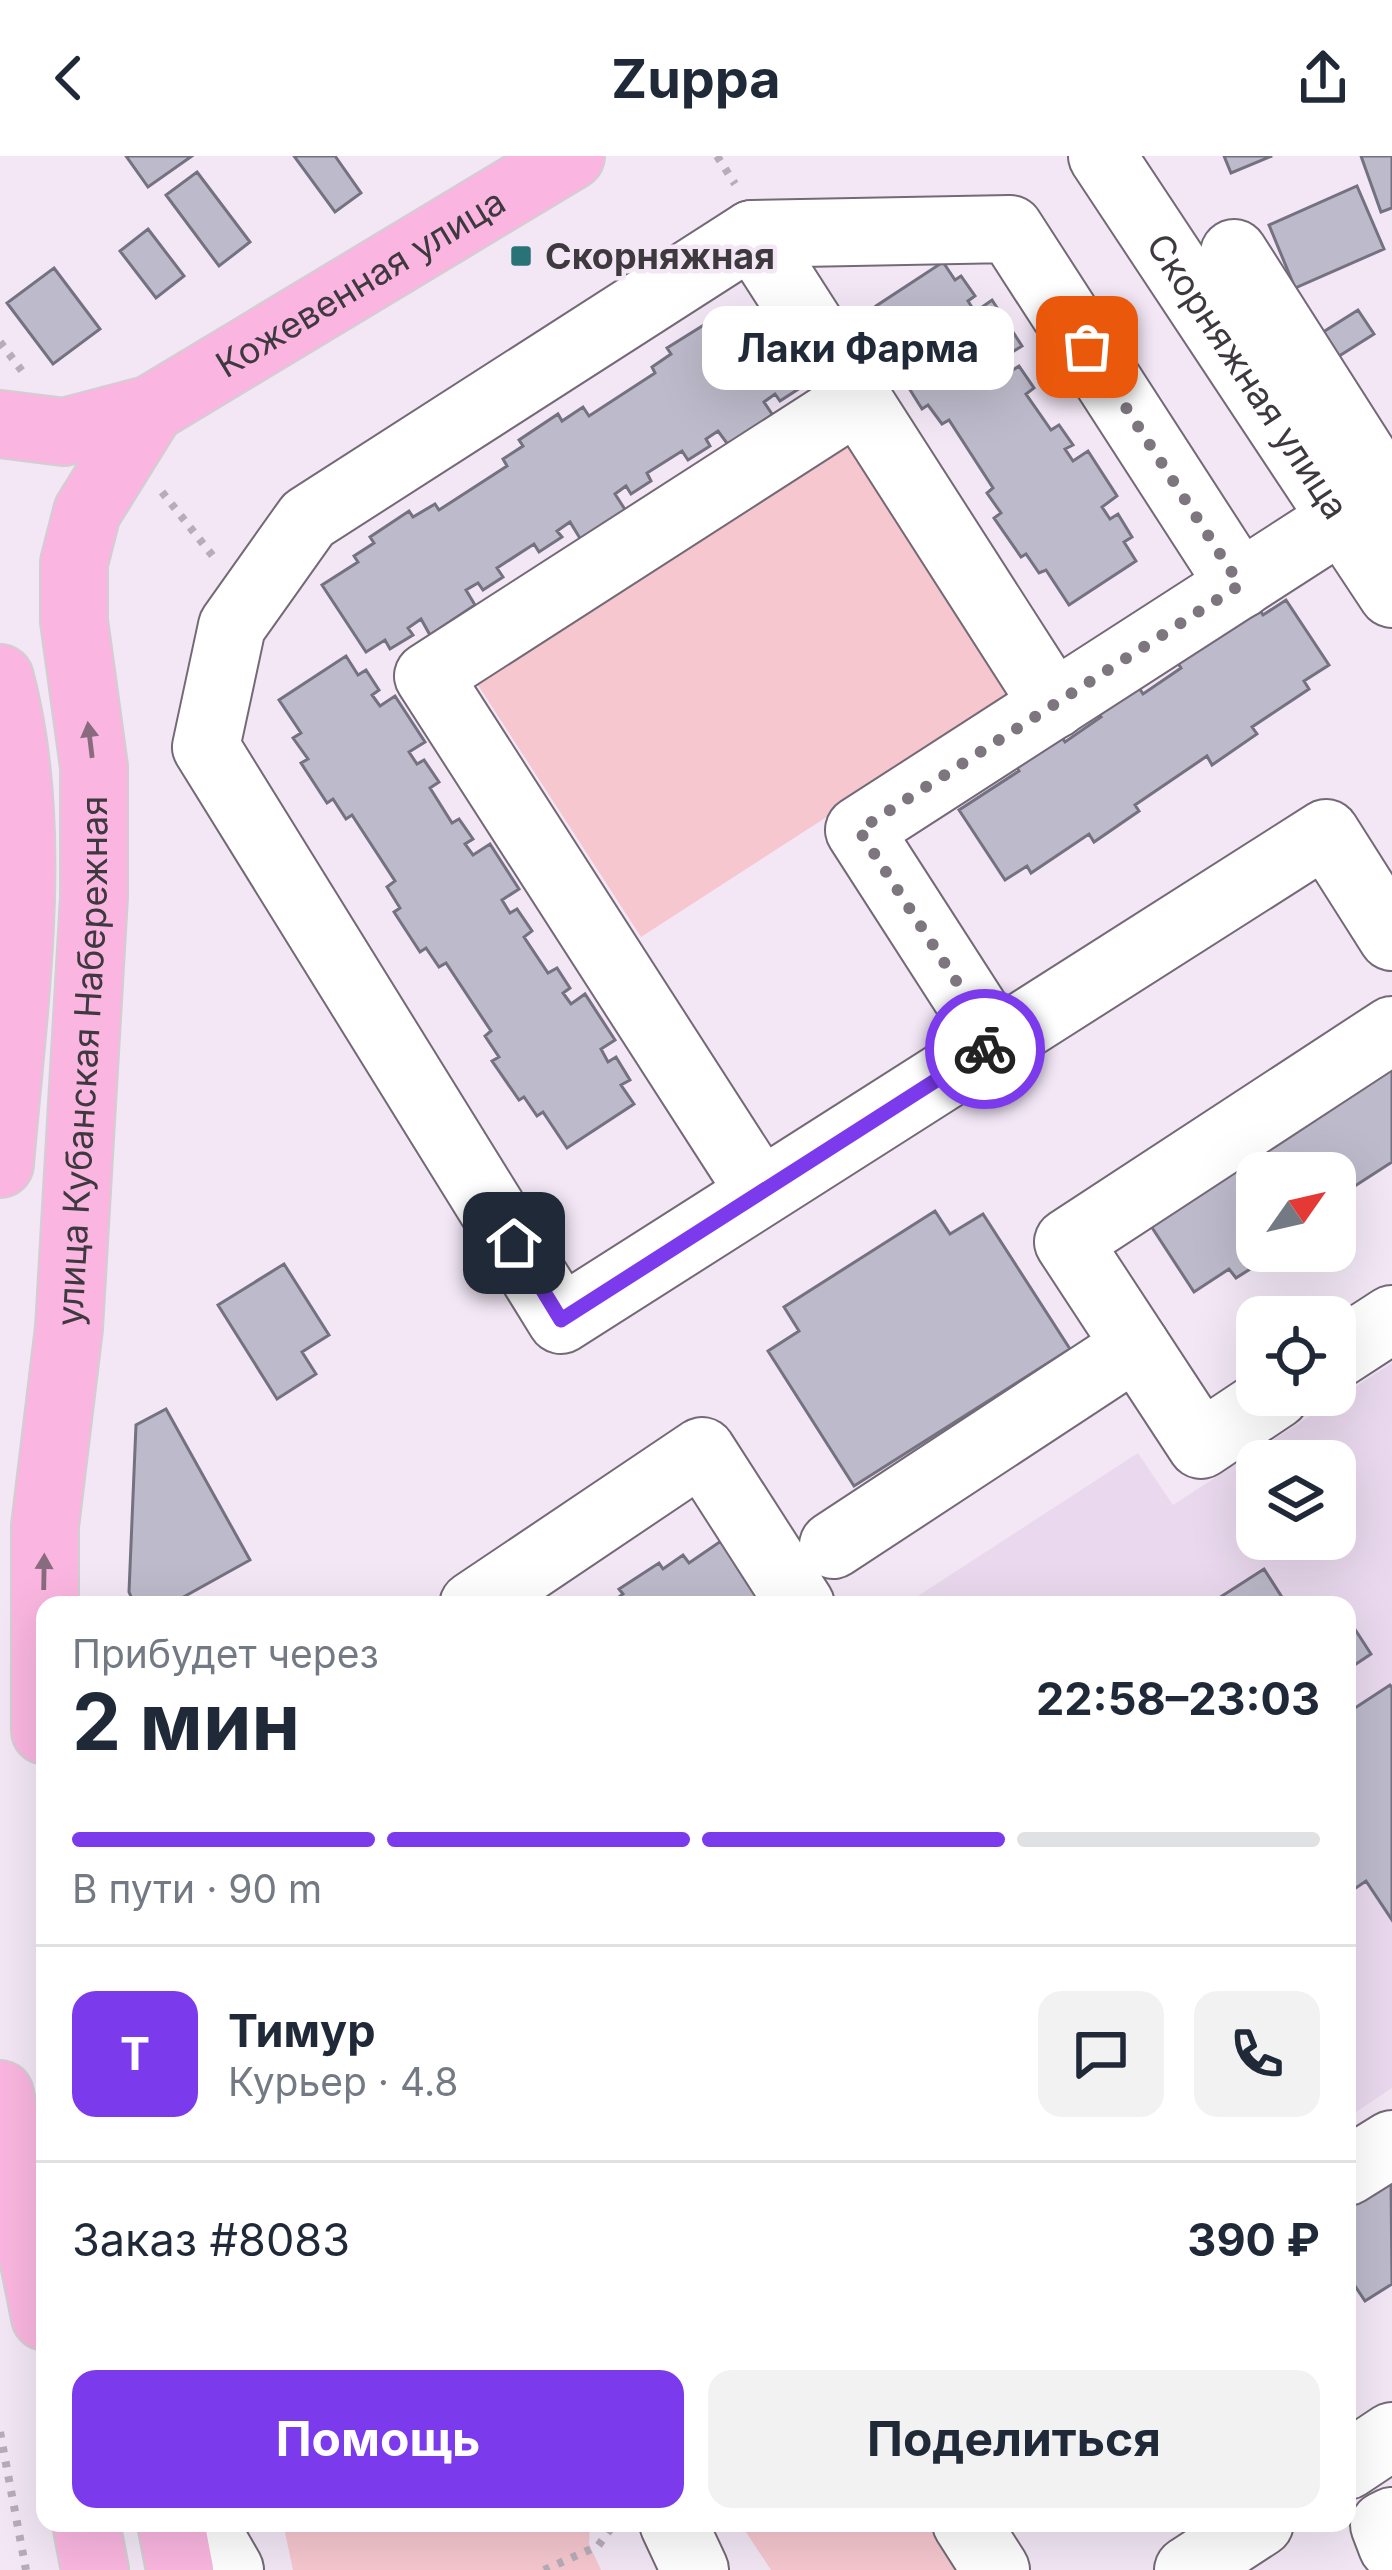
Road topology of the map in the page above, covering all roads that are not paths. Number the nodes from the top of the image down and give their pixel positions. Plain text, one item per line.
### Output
1 (572, 156) edge
2 (1102, 156) edge
3 (752, 234) junction
4 (1234, 253) dead end
5 (857, 400) junction
6 (151, 409) junction
7 (0, 424) edge
8 (1367, 510) edge
9 (1240, 585) junction
10 (1392, 594) edge
11 (0, 678) edge
12 (1054, 704) junction
13 (1392, 938) edge
14 (1392, 1030) edge
15 (996, 1043) junction
16 (0, 1164) edge
17 (760, 1192) junction
18 (1392, 1319) edge
19 (1356, 1343) edge
20 (1136, 1346) junction
21 (1244, 1416) edge
22 (833, 1545) dead end
23 (45, 1596) edge
24 (486, 1596) edge
25 (795, 1596) edge
26 (0, 2093) edge
27 (1392, 2144) edge
28 (1356, 2166) edge
29 (36, 2272) edge
30 (1392, 2436) edge
31 (1356, 2459) edge
32 (88, 2532) edge
33 (173, 2532) edge
34 (208, 2532) edge
35 (677, 2532) edge
36 (971, 2532) edge
37 (1246, 2532) edge
38 (95, 2570) edge
39 (180, 2570) edge
40 (230, 2570) edge
41 (695, 2570) edge
42 (996, 2570) edge
43 (1188, 2570) edge

1 - 6 main road, Кожевенная улица
2 - 8 street, Скорняжная улица
3 - 5 street
3 - 9 street
3 - 17 street
4 - 8 street
5 - 12 street
5 - 17 street
6 - 7 main road
23 -> 6 main road, улица Кубанская Набережная
8 - 9 street
8 - 10 street, Скорняжная улица
9 - 12 street
11 - 16 main road, улица Кубанская Набережная
12 - 15 street
13 - 15 street
14 - 20 street
15 - 17 street
18 - 19 street
20 - 21 street
20 - 22 street
24 - 25 street
26 - 29 main road
27 - 28 street
30 - 31 street
32 - 38 main road
33 - 39 main road
34 - 40 street
35 - 41 street
36 - 42 street
37 - 43 street

